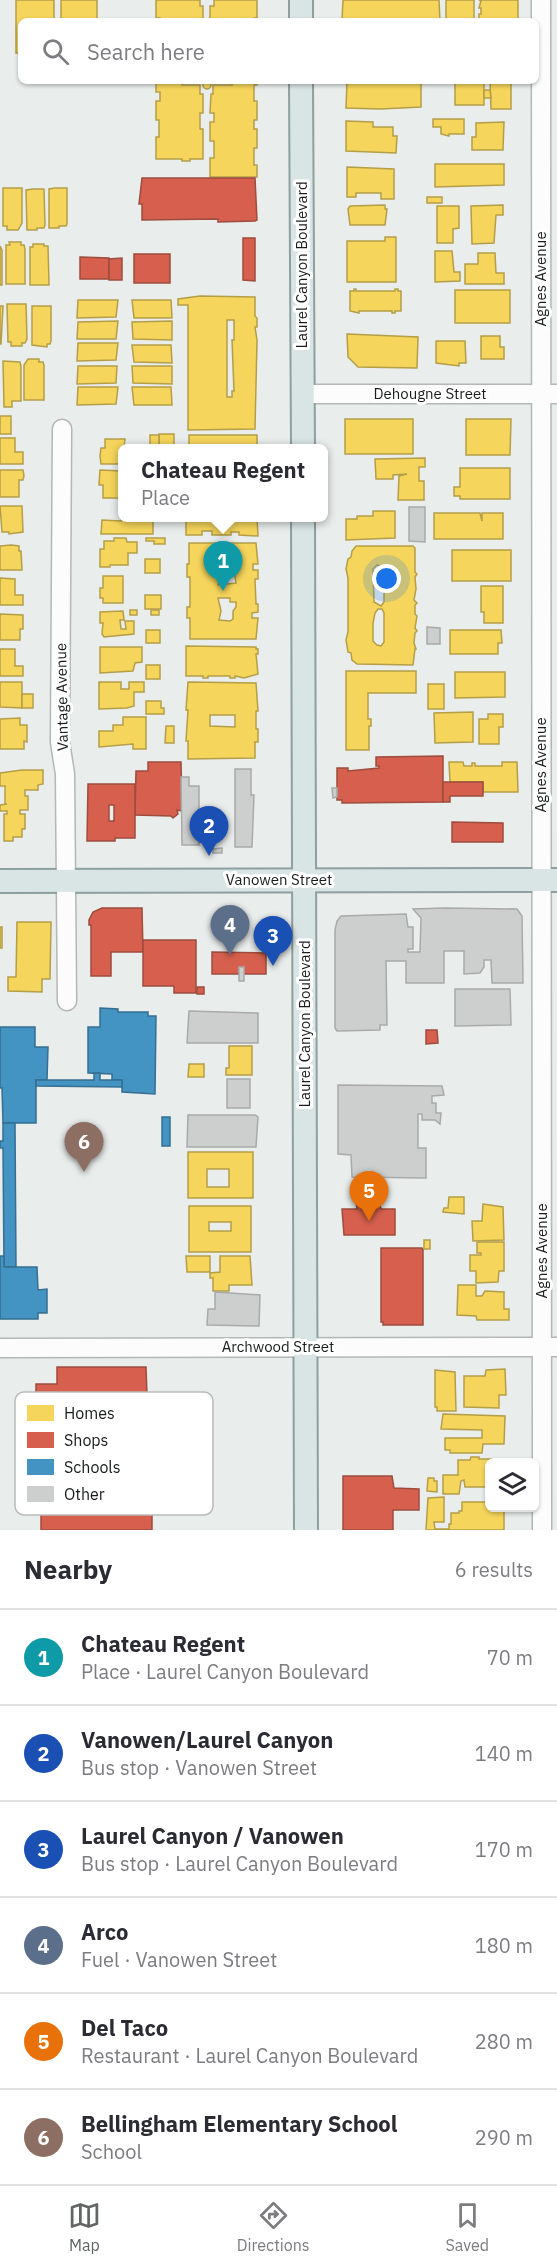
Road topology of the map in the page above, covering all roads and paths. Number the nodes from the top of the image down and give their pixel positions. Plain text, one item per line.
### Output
1 (301, 0) edge
2 (541, 0) edge
3 (301, 18) edge
4 (301, 84) edge
5 (303, 394) junction
6 (549, 394) edge
7 (62, 429) dead end
8 (303, 444) edge
9 (303, 522) edge
10 (305, 880) junction
11 (549, 880) edge
12 (0, 881) edge
13 (67, 881) junction
14 (67, 1001) dead end
15 (305, 1347) junction
16 (549, 1347) edge
17 (0, 1348) edge
18 (306, 1530) edge
19 (542, 1530) edge

1 - 3 main road
2 - 6 street, Agnes Avenue
4 - 5 main road, Laurel Canyon Boulevard
5 - 6 street, Dehougne Street
5 - 8 main road, Laurel Canyon Boulevard
6 - 11 street, Agnes Avenue
7 - 13 street, Vantage Avenue
9 - 10 main road, Laurel Canyon Boulevard
10 - 11 main road, Vanowen Street
10 - 13 main road, Vanowen Street
10 - 15 main road, Laurel Canyon Boulevard
11 - 16 street, Agnes Avenue
12 - 13 main road, Vanowen Street
13 - 14 street, Vantage Avenue
15 - 16 street, Archwood Street
15 - 17 street, Archwood Street
15 - 18 main road, Laurel Canyon Boulevard
16 - 19 street, Agnes Avenue

